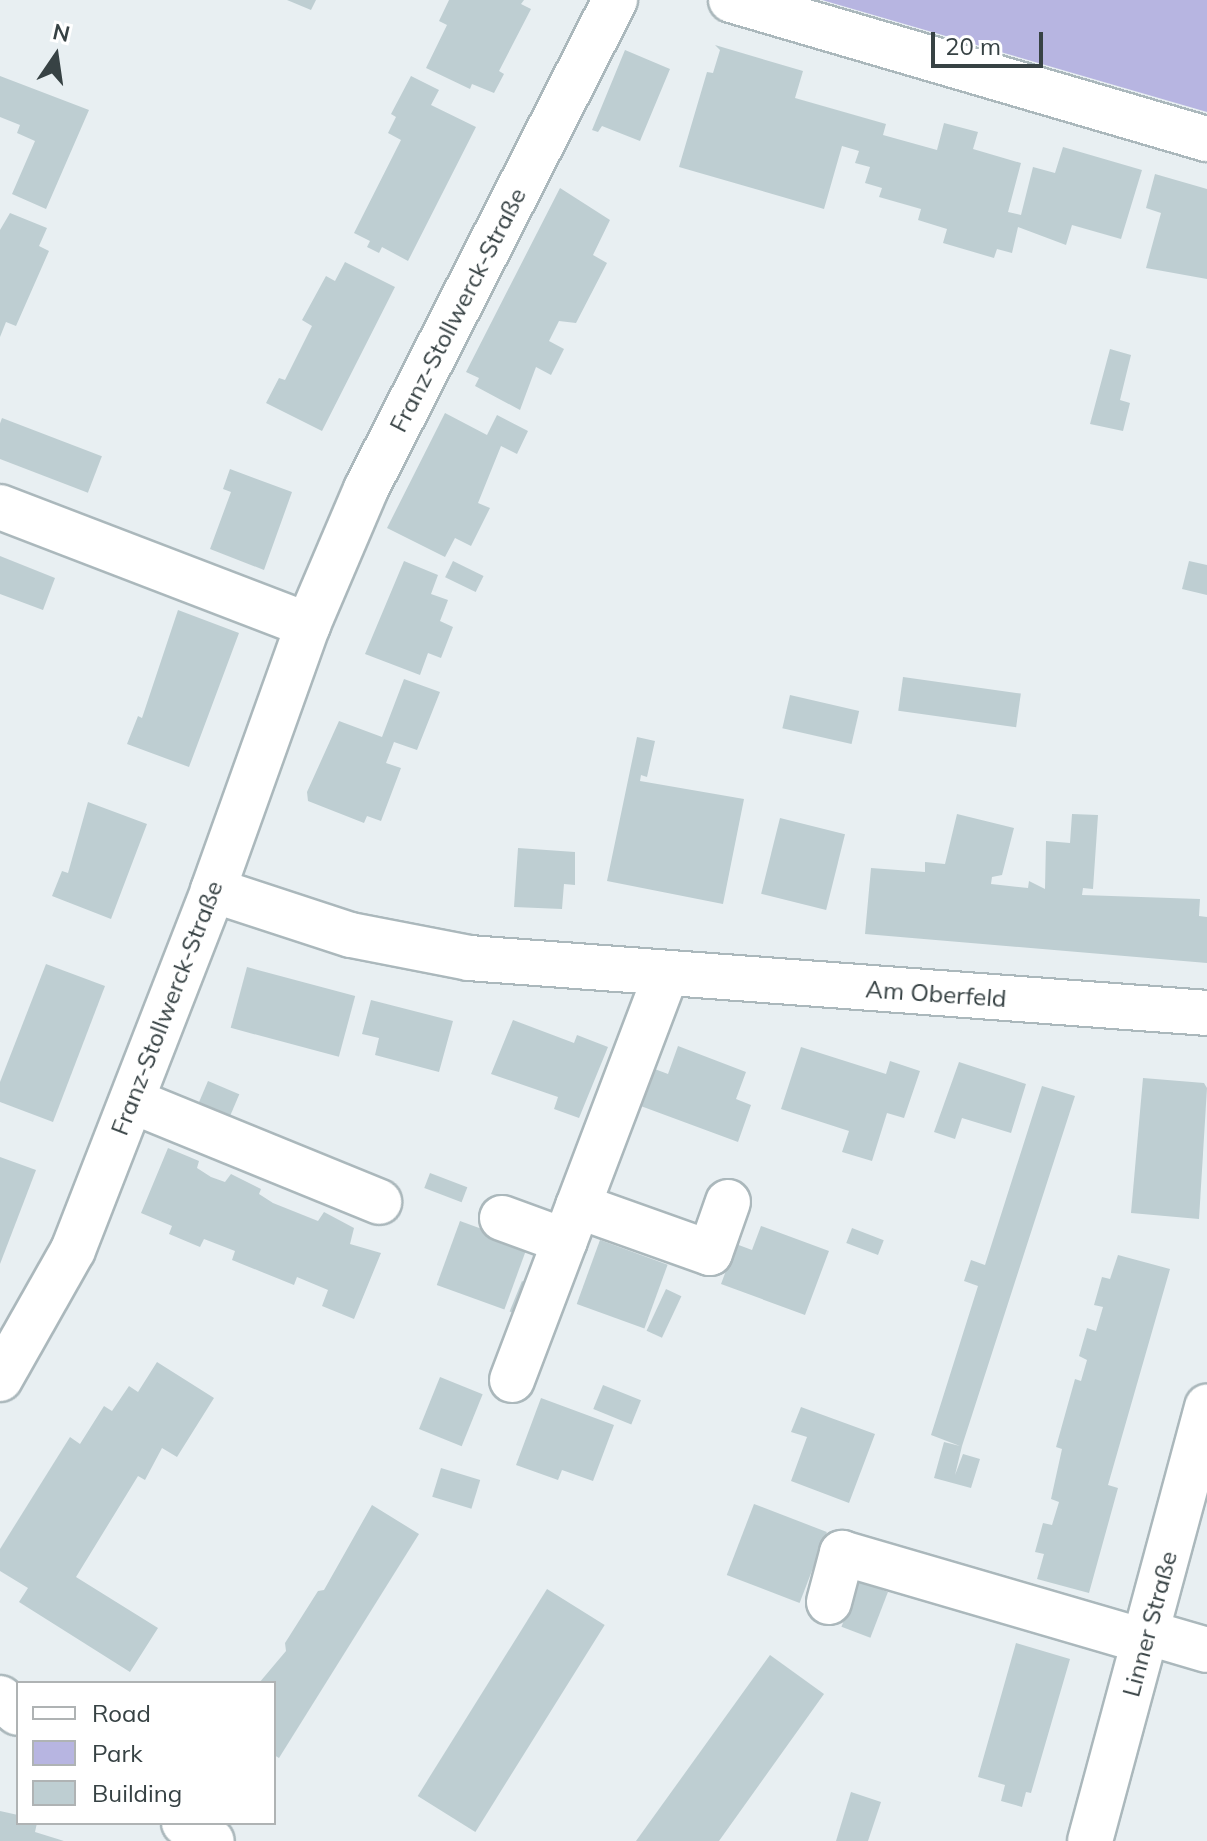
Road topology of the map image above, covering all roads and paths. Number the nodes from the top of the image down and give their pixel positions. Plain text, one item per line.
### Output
1 (615, 0) edge
2 (731, 0) edge
3 (1207, 139) edge
4 (0, 507) edge
5 (308, 625) junction
6 (213, 890) junction
7 (666, 974) junction
8 (1207, 1013) edge
9 (132, 1101) junction
10 (379, 1202) dead end
11 (728, 1202) dead end
12 (502, 1218) dead end
13 (572, 1224) junction
14 (0, 1379) edge
15 (512, 1380) dead end
16 (1207, 1406) edge
17 (829, 1602) dead end
18 (1148, 1637) junction
19 (1207, 1650) edge
20 (0, 1698) edge
21 (16, 1711) edge
22 (187, 1825) edge
23 (212, 1841) edge
24 (1090, 1841) edge

1 - 5 street, Franz-Stollwerck-Straße
2 - 3 street
4 - 5 street
5 - 6 street, Franz-Stollwerck-Straße
6 - 7 street, Am Oberfeld
6 - 9 street, Franz-Stollwerck-Straße
7 - 8 street, Am Oberfeld
7 - 13 street
9 - 10 street
9 - 14 street, Franz-Stollwerck-Straße
11 - 13 street
12 - 13 street
13 - 15 street
16 - 18 street, Linner Straße
17 - 18 street
18 - 19 street
18 - 24 street, Linner Straße
20 - 21 street
22 - 23 street

